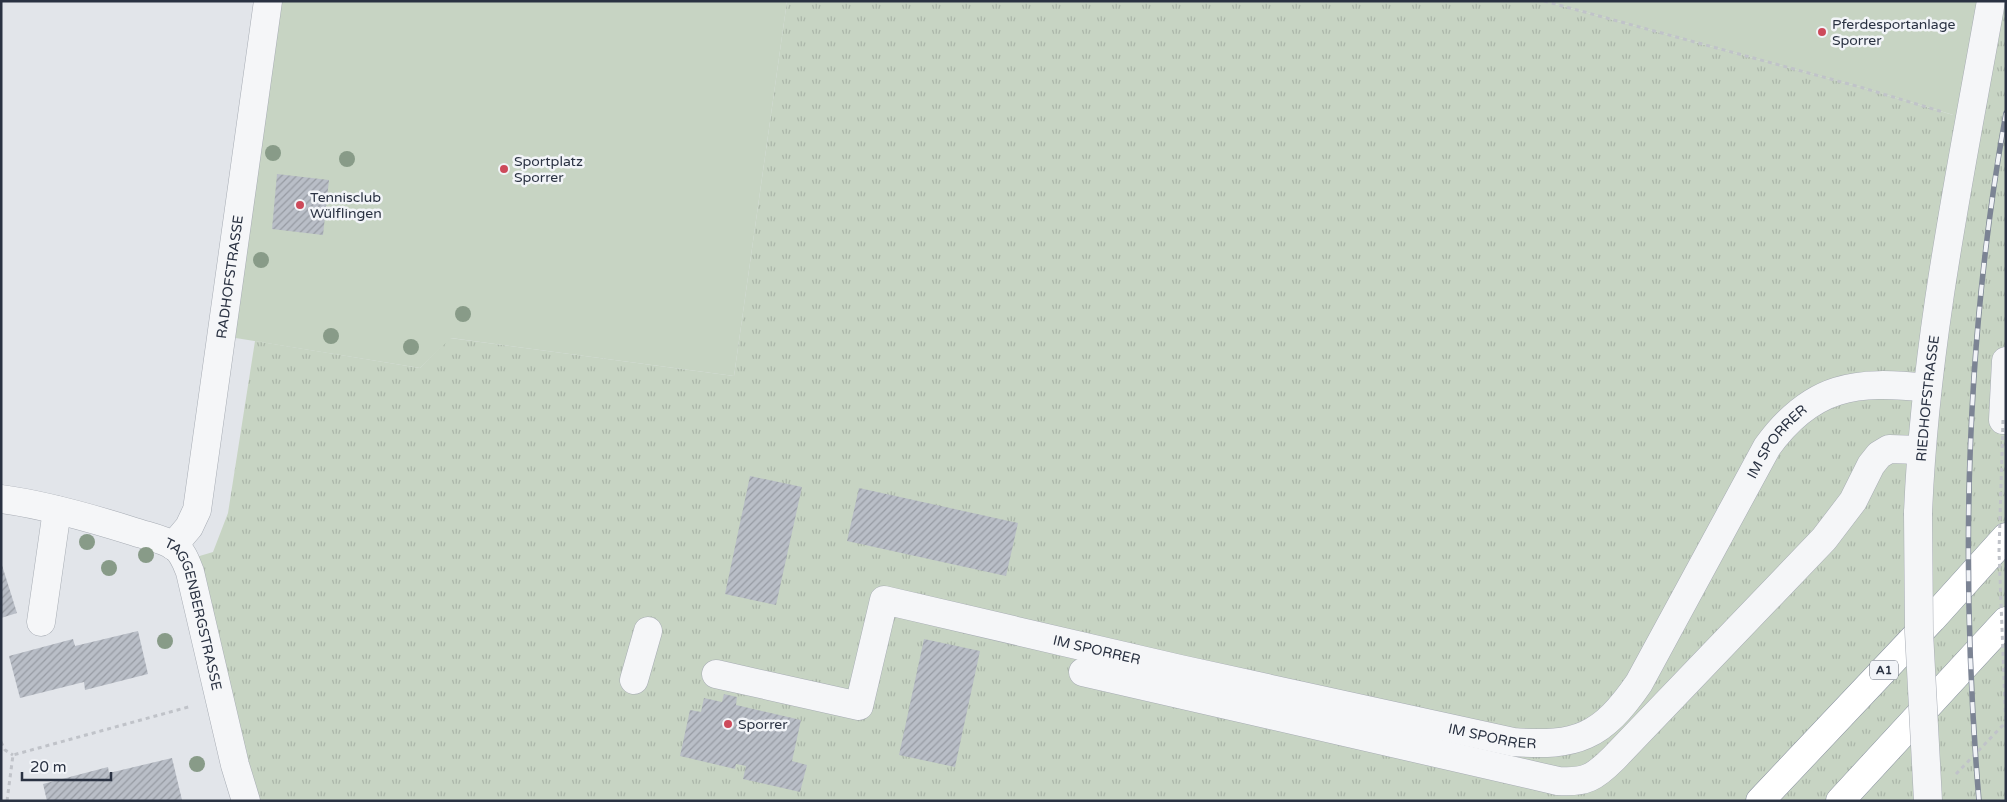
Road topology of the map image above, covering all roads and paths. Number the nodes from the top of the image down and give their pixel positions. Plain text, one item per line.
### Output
1 (268, 1) edge
2 (1544, 1) edge
3 (1991, 1) edge
4 (1970, 120) junction
5 (2006, 362) edge
6 (1927, 388) junction
7 (2002, 420) joint
8 (1921, 450) junction
9 (1, 499) edge
10 (57, 510) junction
11 (2006, 537) edge
12 (174, 546) junction
13 (2006, 621) edge
14 (41, 622) dead end
15 (648, 631) dead end
16 (1084, 672) dead end
17 (716, 674) dead end
18 (634, 680) dead end
19 (219, 699) junction
20 (2006, 722) edge
21 (2006, 731) edge
22 (1, 742) edge
23 (13, 755) junction
24 (1950, 779) dead end
25 (7, 801) edge
26 (246, 801) edge
27 (1760, 801) edge
28 (1840, 801) edge
29 (1928, 801) edge

1 - 12 street, RADHOFSTRASSE
2 - 4 path
3 - 4 street, RIEDHOFSTRASSE
4 - 6 street, RIEDHOFSTRASSE
5 - 7 street
6 - 8 street, RIEDHOFSTRASSE
6 - 17 street, IM SPORRER
7 - 21 path, bridge
8 - 16 street
8 - 29 street, RIEDHOFSTRASSE, bridge
9 - 10 street, TAGGENBERGSTRASSE
10 - 12 street, TAGGENBERGSTRASSE
10 - 14 street
11 - 27 highway, A1
12 - 19 street, TAGGENBERGSTRASSE
13 - 28 highway
15 - 18 street
19 - 23 path
19 - 26 street, TAGGENBERGSTRASSE
20 - 24 path
22 - 23 path
23 - 25 path

